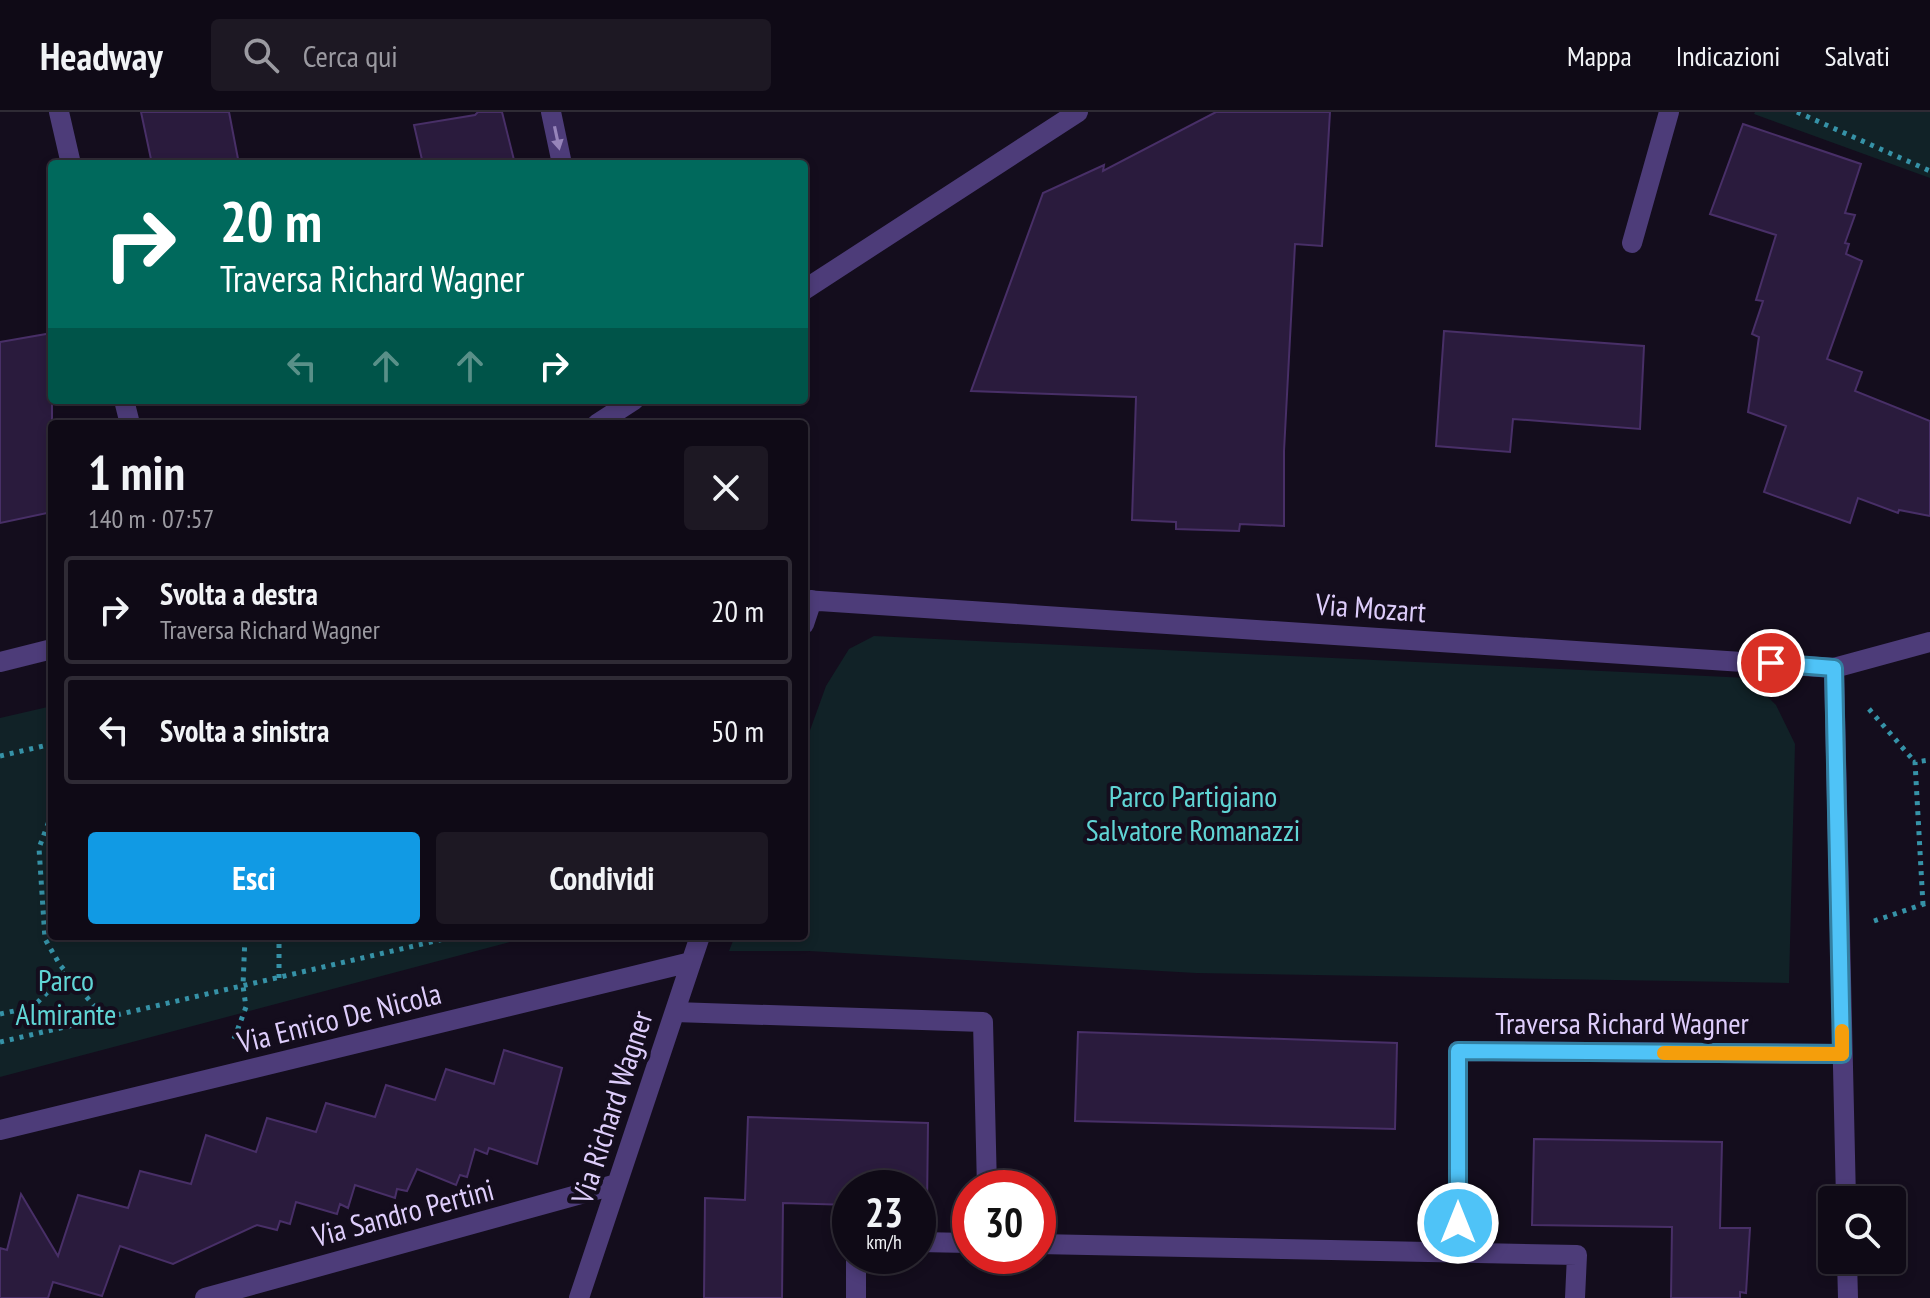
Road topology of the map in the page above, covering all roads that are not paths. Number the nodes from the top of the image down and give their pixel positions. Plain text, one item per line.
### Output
1 (59, 112) edge
2 (551, 112) edge
3 (1669, 112) edge
4 (1072, 114) edge
5 (70, 160) edge
6 (561, 160) edge
7 (1632, 243) dead end
8 (808, 287) edge
9 (808, 600) edge
10 (1930, 642) edge
11 (48, 650) edge
12 (0, 662) edge
13 (1834, 668) junction
14 (699, 940) edge
15 (691, 962) junction
16 (675, 1012) junction
17 (1842, 1054) junction
18 (0, 1130) edge
19 (987, 1170) edge
20 (617, 1184) junction
21 (1846, 1186) edge
22 (1056, 1244) edge
23 (1458, 1252) junction
24 (856, 1274) edge
25 (1847, 1274) edge
26 (205, 1298) edge
27 (579, 1298) edge
28 (856, 1298) edge
29 (1575, 1298) edge
30 (1848, 1298) edge

1 - 5 street
2 -> 6 street
3 - 7 street
4 - 8 street
9 - 13 street, Via Mozart
10 - 13 street, Via Mozart
11 - 12 street
13 - 17 street
14 - 15 street, Via Richard Wagner
15 - 16 street, Via Richard Wagner
15 - 18 street, Via Enrico De Nicola
16 - 19 street
16 - 20 street, Via Richard Wagner
17 - 21 street
17 - 23 street, Traversa Richard Wagner
20 - 26 street, Via Sandro Pertini
20 - 27 street, Via Richard Wagner
22 - 23 street
23 - 29 street
24 - 28 street
25 - 30 street

